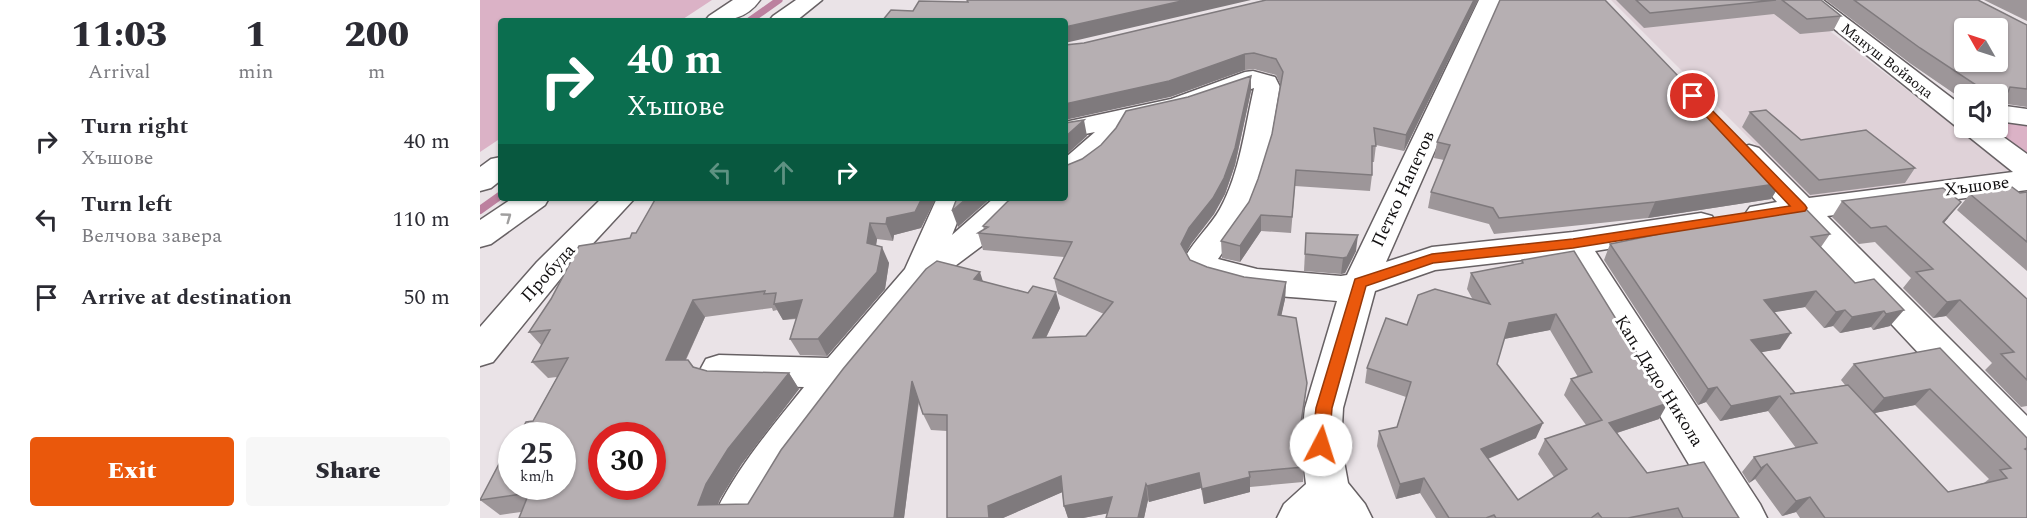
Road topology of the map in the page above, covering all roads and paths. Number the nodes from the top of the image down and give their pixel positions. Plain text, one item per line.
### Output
1 (749, 0) edge
2 (1809, 0) edge
3 (1497, 1) edge
4 (722, 18) edge
5 (1954, 108) edge
6 (2008, 114) edge
7 (2027, 117) edge
8 (1115, 121) junction
9 (1068, 129) edge
10 (1728, 133) edge
11 (1987, 138) edge
12 (498, 168) edge
13 (2027, 168) edge
14 (1068, 170) edge
15 (2027, 180) edge
16 (480, 181) edge
17 (530, 201) edge
18 (617, 201) edge
19 (951, 201) edge
20 (1011, 201) edge
21 (1800, 208) junction
22 (480, 236) edge
23 (1573, 243) junction
24 (919, 275) junction
25 (1360, 283) junction
26 (480, 352) edge
27 (720, 370) edge
28 (837, 373) junction
29 (2027, 442) edge
30 (1326, 509) edge
31 (735, 518) edge
32 (1745, 518) edge

1 - 4 main road
2 - 5 main road, Mануш Войвода
3 - 25 main road, Петко Напетов
6 - 7 main road
8 - 9 main road
8 - 14 main road
8 - 25 main road, Хъшове
10 - 21 main road
11 - 13 main road
12 - 16 main road
15 - 21 main road, Хъшове
22 -> 17 main road
18 - 26 main road, Прoбудa
19 - 24 main road
20 - 24 main road
21 - 23 main road, Хъшове
21 - 29 main road
23 - 25 main road, Хъшове
23 - 32 main road, Кап. Дядо Никола
24 - 28 main road
25 - 30 main road, Петко Напетов
27 - 28 main road
28 - 31 main road

